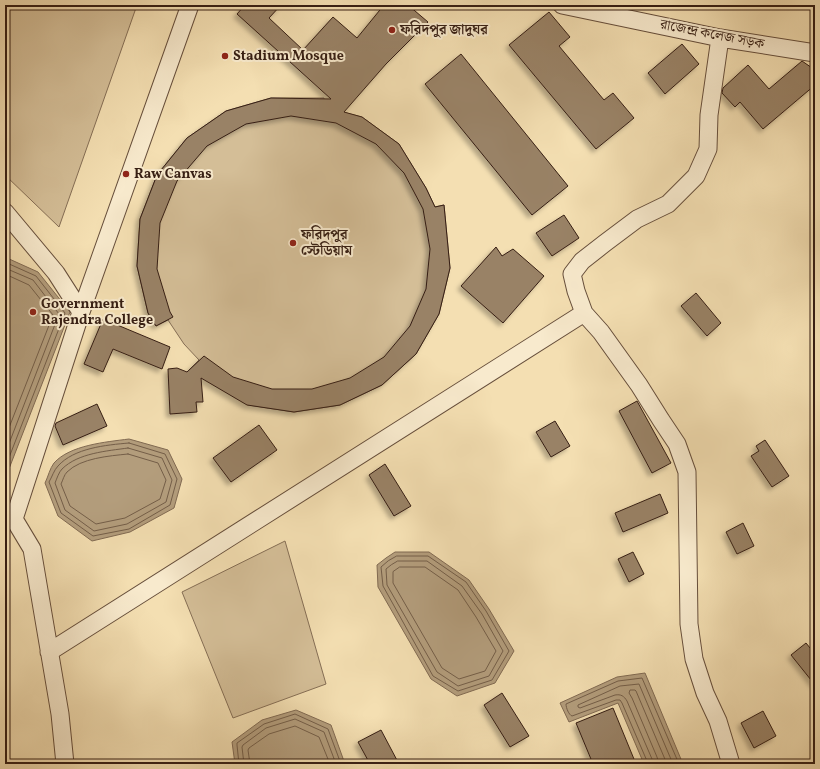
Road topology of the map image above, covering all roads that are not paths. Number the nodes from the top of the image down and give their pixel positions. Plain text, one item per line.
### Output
1 (190, 5) edge
2 (562, 5) edge
3 (720, 38) junction
4 (815, 53) edge
5 (5, 212) edge
6 (81, 312) junction
7 (584, 312) junction
8 (9, 516) edge
9 (49, 652) junction
10 (65, 764) edge
11 (731, 764) edge

1 - 6 street
2 - 3 street, রাজেন্দ্র কলেজ সড়ক
3 - 4 street, রাজেন্দ্র কলেজ সড়ক
3 - 7 street
5 - 6 street
6 - 8 street
7 - 9 street
7 - 11 street
8 - 9 street
9 - 10 street

